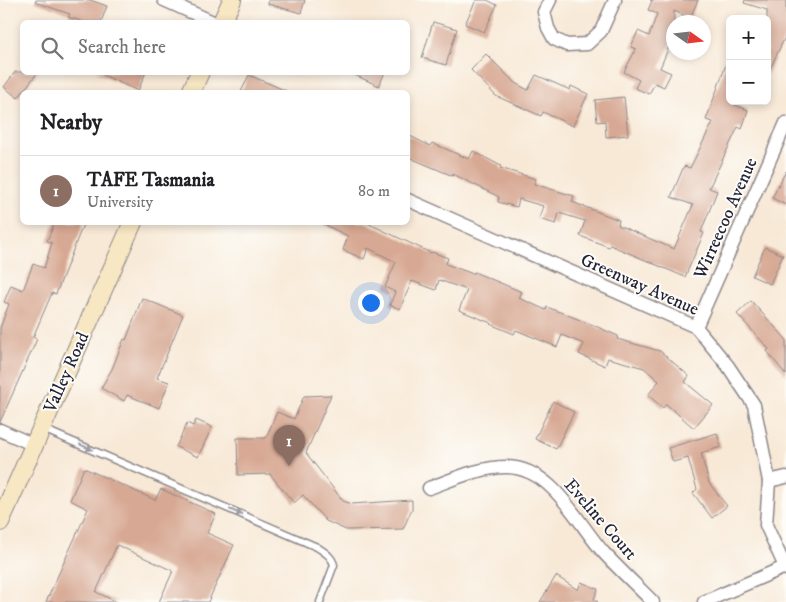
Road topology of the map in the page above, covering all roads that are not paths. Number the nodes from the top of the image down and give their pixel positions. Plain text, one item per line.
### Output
1 (164, 0) edge
2 (232, 0) edge
3 (550, 0) edge
4 (615, 0) edge
5 (209, 20) edge
6 (223, 20) edge
7 (199, 75) edge
8 (192, 90) edge
9 (786, 123) edge
10 (782, 144) edge
11 (410, 201) edge
12 (132, 225) edge
13 (696, 327) junction
14 (42, 428) junction
15 (0, 430) edge
16 (34, 444) junction
17 (786, 477) edge
18 (769, 481) junction
19 (429, 488) dead end
20 (0, 522) edge
21 (785, 568) edge
22 (320, 602) edge
23 (653, 602) edge
24 (704, 602) edge

1 - 5 street
2 - 6 street
3 - 4 street
7 - 8 street
9 - 10 street, Wirreecoo Avenue
10 - 13 street, Wirreecoo Avenue
11 - 13 street, Greenway Avenue
12 - 14 street, Valley Road
13 - 18 street, Greenway Avenue
14 - 16 street, Valley Road
14 -> 22 lane
15 - 16 street
16 - 20 street, Valley Road
17 - 18 street
18 - 21 street, Greenway Avenue
19 - 23 street, Eveline Court
21 - 24 street

